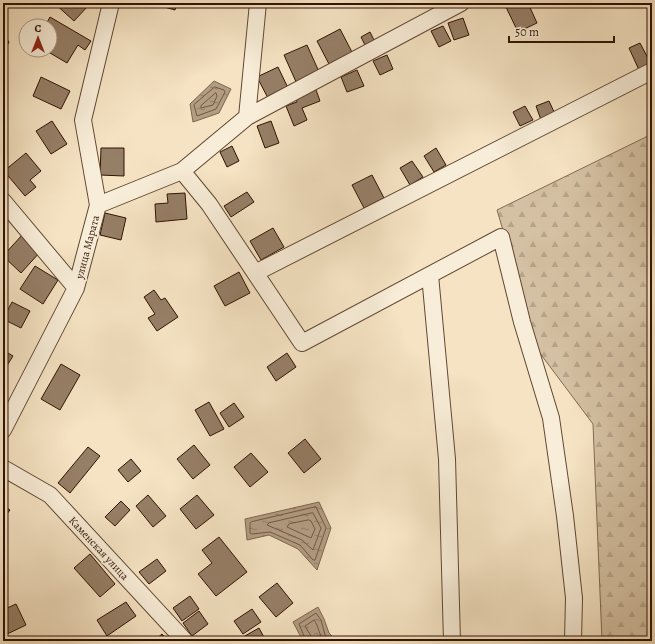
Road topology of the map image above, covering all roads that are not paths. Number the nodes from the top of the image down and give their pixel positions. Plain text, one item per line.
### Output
1 (111, 3) edge
2 (258, 3) edge
3 (461, 3) edge
4 (652, 71) edge
5 (247, 117) junction
6 (182, 171) junction
7 (3, 201) edge
8 (98, 205) junction
9 (256, 273) junction
10 (430, 275) junction
11 (76, 288) junction
12 (3, 430) edge
13 (3, 468) edge
14 (185, 641) edge
15 (452, 641) edge
16 (574, 641) edge

1 - 8 street, улица Марата
2 - 5 street
3 - 5 street
4 - 9 street
5 - 6 street
6 - 8 street
6 - 9 street
7 - 11 street
8 - 11 street, улица Марата
9 - 10 street
10 - 15 street
10 - 16 street
11 - 12 street, улица Марата
13 - 14 street, Каменская улица

